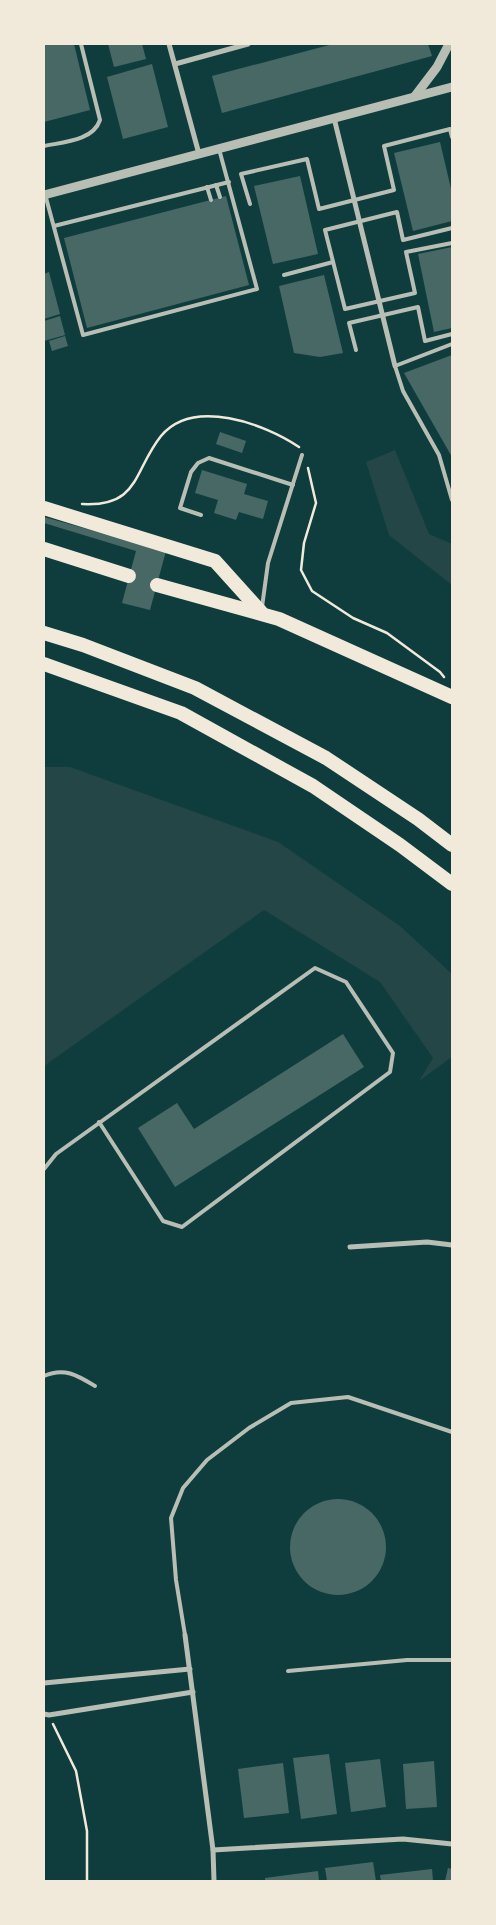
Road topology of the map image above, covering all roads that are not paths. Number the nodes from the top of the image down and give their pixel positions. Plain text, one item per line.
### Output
1 (81, 44) edge
2 (169, 44) edge
3 (248, 44) edge
4 (449, 44) edge
5 (175, 64) junction
6 (452, 87) edge
7 (415, 96) junction
8 (334, 117) junction
9 (452, 137) edge
10 (44, 146) edge
11 (219, 148) junction
12 (199, 154) junction
13 (229, 182) junction
14 (216, 185) junction
15 (208, 188) junction
16 (44, 194) edge
17 (220, 197) dead end
18 (211, 200) dead end
19 (355, 200) junction
20 (250, 204) dead end
21 (360, 222) junction
22 (54, 226) junction
23 (452, 228) edge
24 (452, 243) edge
25 (333, 262) junction
26 (284, 275) dead end
27 (379, 301) junction
28 (382, 315) junction
29 (452, 334) edge
30 (452, 344) edge
31 (356, 350) dead end
32 (395, 366) junction
33 (302, 455) road end
34 (293, 485) junction
35 (452, 500) edge
36 (44, 508) edge
37 (201, 515) dead end
38 (44, 549) edge
39 (129, 576) dead end
40 (157, 585) dead end
41 (261, 612) junction
42 (44, 633) edge
43 (44, 664) edge
44 (452, 697) edge
45 (452, 845) edge
46 (452, 884) edge
47 (99, 1122) junction
48 (44, 1169) edge
49 (452, 1245) edge
50 (350, 1248) dead end
51 (44, 1376) edge
52 (95, 1386) dead end
53 (452, 1432) edge
54 (185, 1635) joint
55 (452, 1660) edge
56 (190, 1669) junction
57 (288, 1670) dead end
58 (44, 1683) edge
59 (193, 1692) junction
60 (46, 1715) edge
61 (452, 1844) edge
62 (213, 1850) junction
63 (214, 1881) edge

1 - 10 lane
2 - 5 street
3 - 5 street
4 - 7 street
5 - 12 street
6 - 7 street
7 - 8 street
8 - 11 street
8 - 19 street
9 - 19 lane
11 - 12 street
11 - 13 lane
12 - 16 street
13 - 14 lane
13 - 22 lane
14 - 15 lane
14 - 17 lane
15 - 18 lane
15 - 22 lane
16 - 22 lane
19 - 20 lane
19 - 21 street
21 - 23 lane
21 - 25 lane
21 - 27 street
24 - 27 lane
25 - 26 lane
25 - 27 lane
27 - 28 street
28 - 29 lane
28 - 31 lane
28 - 32 street
30 - 32 lane
32 - 35 lane
33 - 34 lane
34 - 37 lane
34 - 41 lane
36 - 41 highway
38 - 39 highway
40 - 41 highway
41 - 44 highway
42 - 45 highway
43 - 46 highway
47 - 47 lane
47 - 48 lane
49 - 50 street
51 - 52 lane
53 - 54 lane
54 - 56 street
55 - 57 lane
56 - 58 street
56 - 59 street
59 - 60 street
59 - 62 street
61 - 62 street
62 - 63 street

